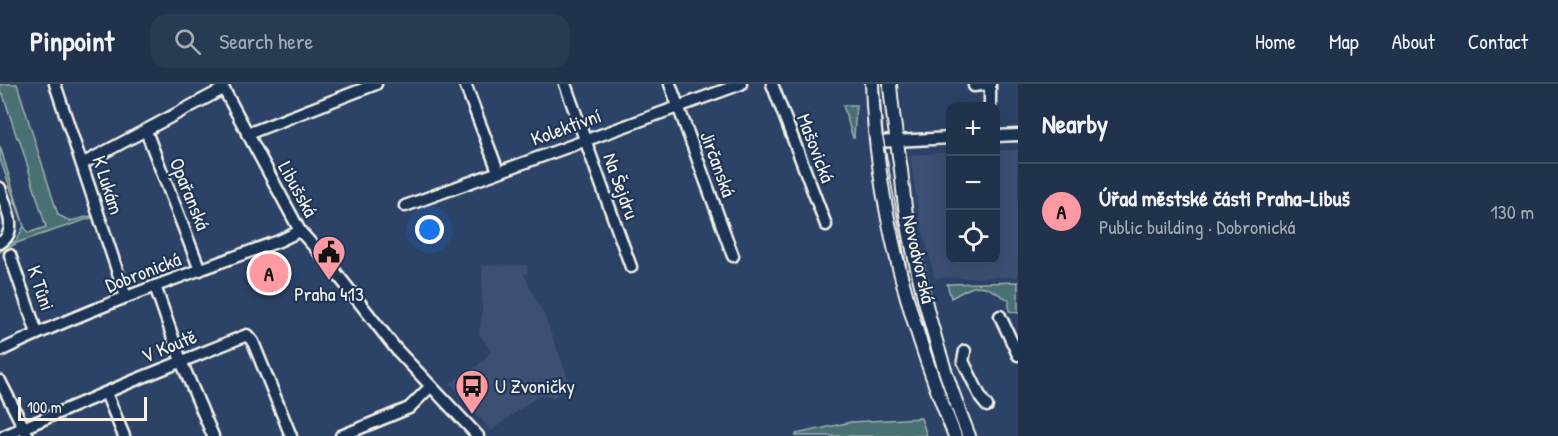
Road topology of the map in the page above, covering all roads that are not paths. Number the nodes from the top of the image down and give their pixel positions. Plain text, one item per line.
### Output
1 (55, 84) edge
2 (376, 84) edge
3 (465, 84) edge
4 (565, 84) edge
5 (670, 84) edge
6 (741, 84) edge
7 (772, 84) edge
8 (872, 84) edge
9 (890, 84) edge
10 (989, 84) edge
11 (974, 86) dead end
12 (222, 87) edge
13 (990, 102) edge
14 (678, 106) junction
15 (146, 131) junction
16 (247, 134) junction
17 (1018, 135) edge
18 (1000, 136) edge
19 (946, 138) edge
20 (585, 140) junction
21 (895, 141) junction
22 (876, 142) junction
23 (82, 164) junction
24 (498, 171) junction
25 (0, 188) edge
26 (405, 206) dead end
27 (826, 225) dead end
28 (300, 231) junction
29 (0, 243) edge
30 (10, 255) dead end
31 (733, 256) dead end
32 (631, 267) dead end
33 (200, 270) junction
34 (155, 286) junction
35 (126, 297) junction
36 (1000, 316) dead end
37 (37, 333) junction
38 (0, 351) edge
39 (965, 351) dead end
40 (1018, 352) edge
41 (181, 361) junction
42 (0, 381) edge
43 (430, 387) junction
44 (106, 393) junction
45 (987, 406) dead end
46 (26, 432) edge
47 (4, 436) edge
48 (124, 436) edge
49 (213, 436) edge
50 (291, 436) edge
51 (341, 436) edge
52 (478, 436) edge
53 (955, 436) edge
54 (969, 436) edge

1 - 23 street, K Lukám
2 - 16 street
3 - 24 street
4 - 20 street, Na Šejdru
5 - 14 street, Jirčanská
6 - 14 street, Kolektivní
7 - 27 street, Mašovická
8 - 22 main road, Novodvorská
9 - 21 main road, Novodvorská
10 - 11 street
10 - 13 street
12 - 15 street
12 - 16 street, Libušská
14 - 20 street, Kolektivní
14 - 31 street, Jirčanská
15 - 23 street
15 - 33 street, Opařanská
16 - 28 street, Libušská
17 - 18 street
19 - 21 street
20 - 24 street, Kolektivní
20 - 32 street, Na Šejdru
21 - 22 street
21 - 54 main road, Novodvorská
22 - 53 main road, Novodvorská
23 - 35 street, K Lukám
24 - 26 street, Kolektivní
25 - 29 street
28 - 33 street, Dobronická
28 - 43 street, Libušská
30 - 37 street, K Tůni
33 - 34 street, Dobronická
34 - 35 street, Dobronická
34 - 41 street
35 - 37 street, Dobronická
36 - 40 street
37 - 38 street, Dobronická
39 - 45 street
41 - 44 street, V Koutě
41 - 49 street
41 - 50 street, V Koutě
42 - 46 street
43 - 51 street
43 - 52 street, Libušská
44 - 46 street, V Koutě
44 - 48 street
46 - 47 street, V Koutě

